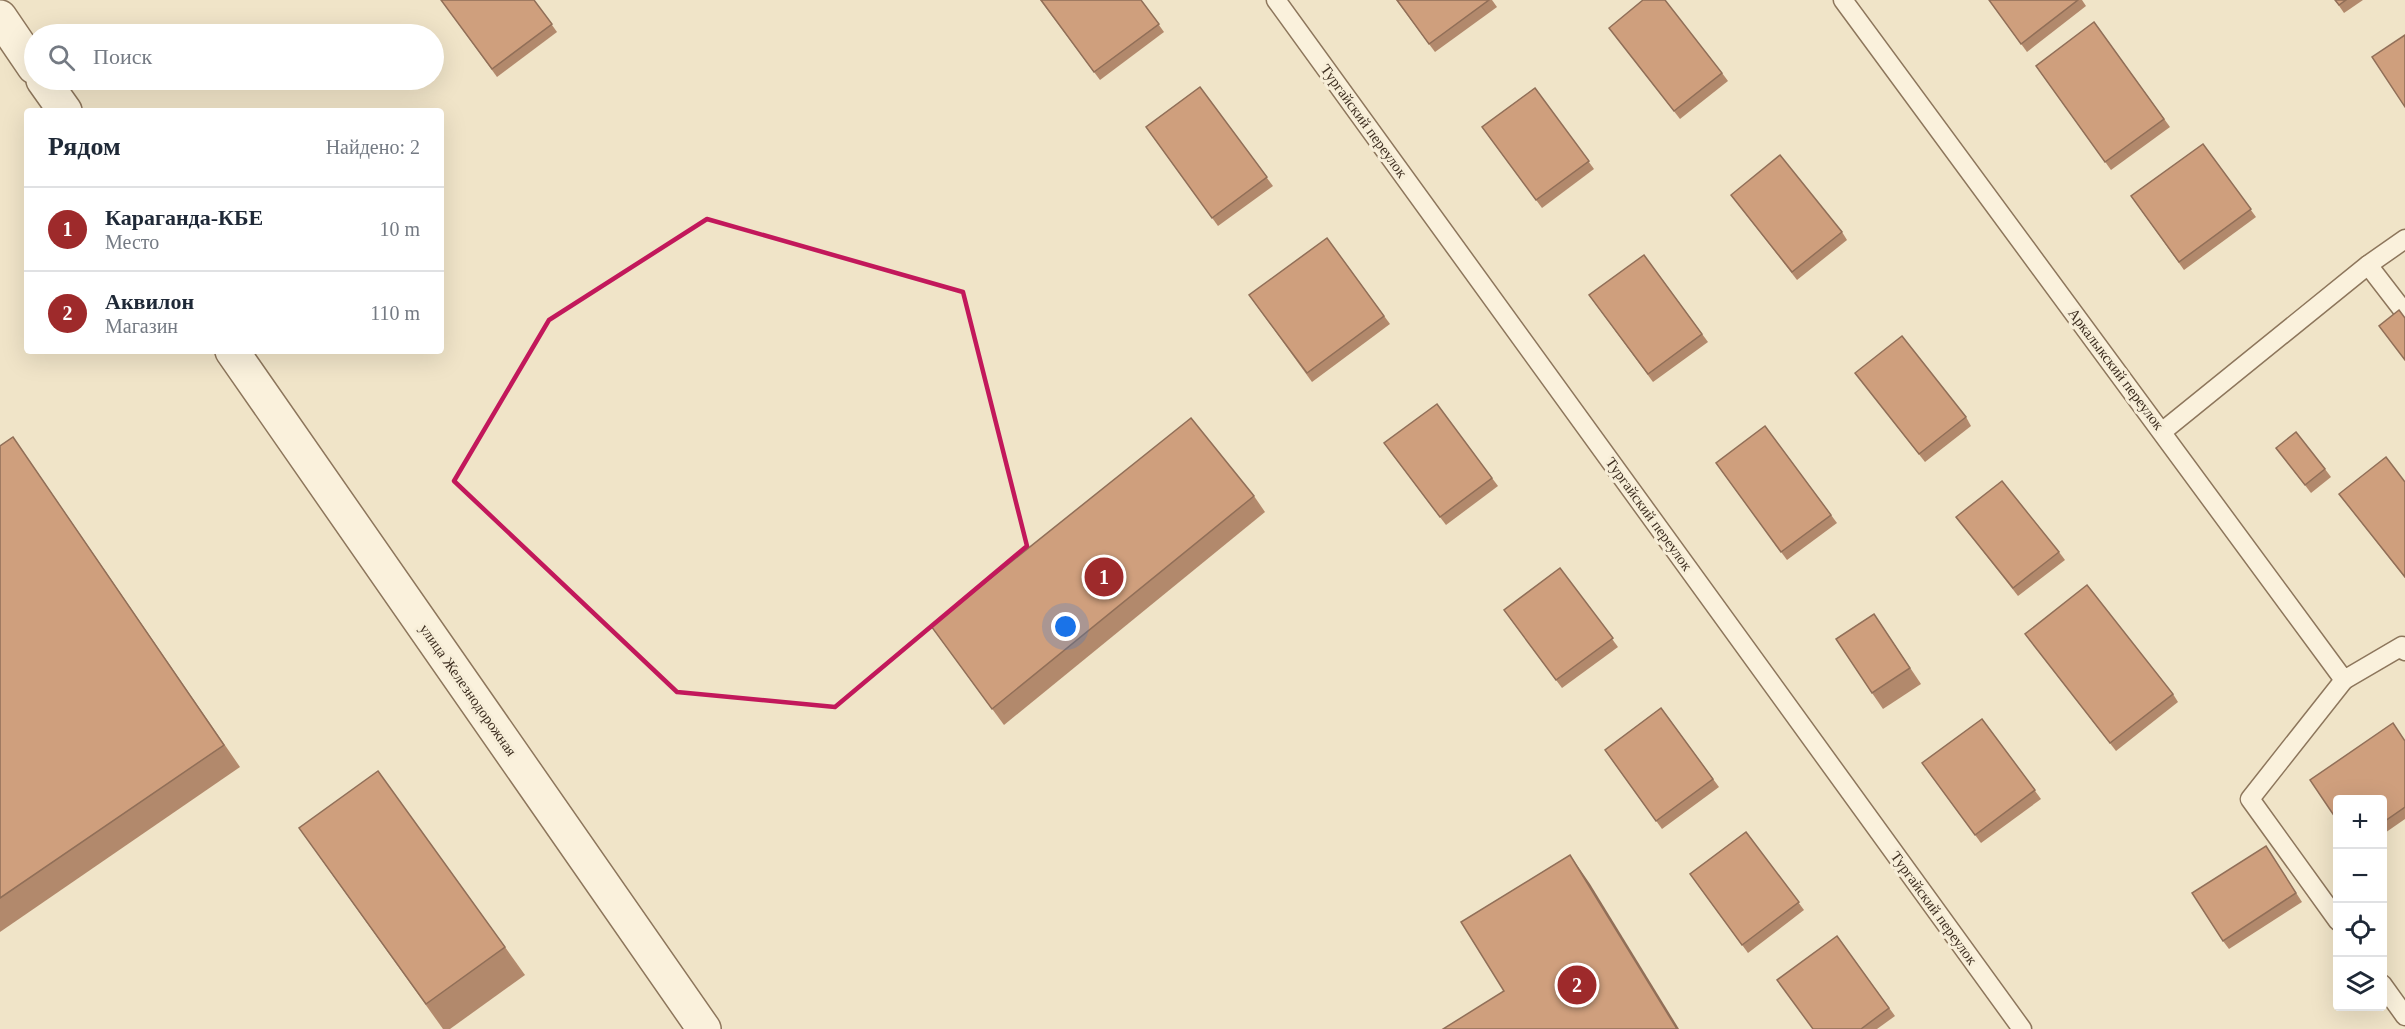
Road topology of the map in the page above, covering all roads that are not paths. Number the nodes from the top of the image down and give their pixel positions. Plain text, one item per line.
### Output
1 (1276, 0) edge
2 (1843, 0) edge
3 (0, 17) edge
4 (24, 52) edge
5 (50, 90) edge
6 (63, 108) edge
7 (2405, 238) edge
8 (2368, 265) junction
9 (2405, 313) edge
10 (234, 354) edge
11 (2163, 431) junction
12 (2405, 651) edge
13 (2344, 680) junction
14 (2333, 915) edge
15 (2387, 991) edge
16 (2405, 1016) edge
17 (704, 1029) edge
18 (2022, 1029) edge

1 - 18 lane, Тургайский переулок
2 - 11 lane, Аркалыкский переулок
3 - 4 street
5 - 6 street
7 - 8 lane
8 - 9 lane
8 - 11 lane
10 - 17 street, улица Железнодорожная
11 - 13 lane, Аркалыкский переулок
12 - 13 lane
13 - 14 lane
15 - 16 lane

